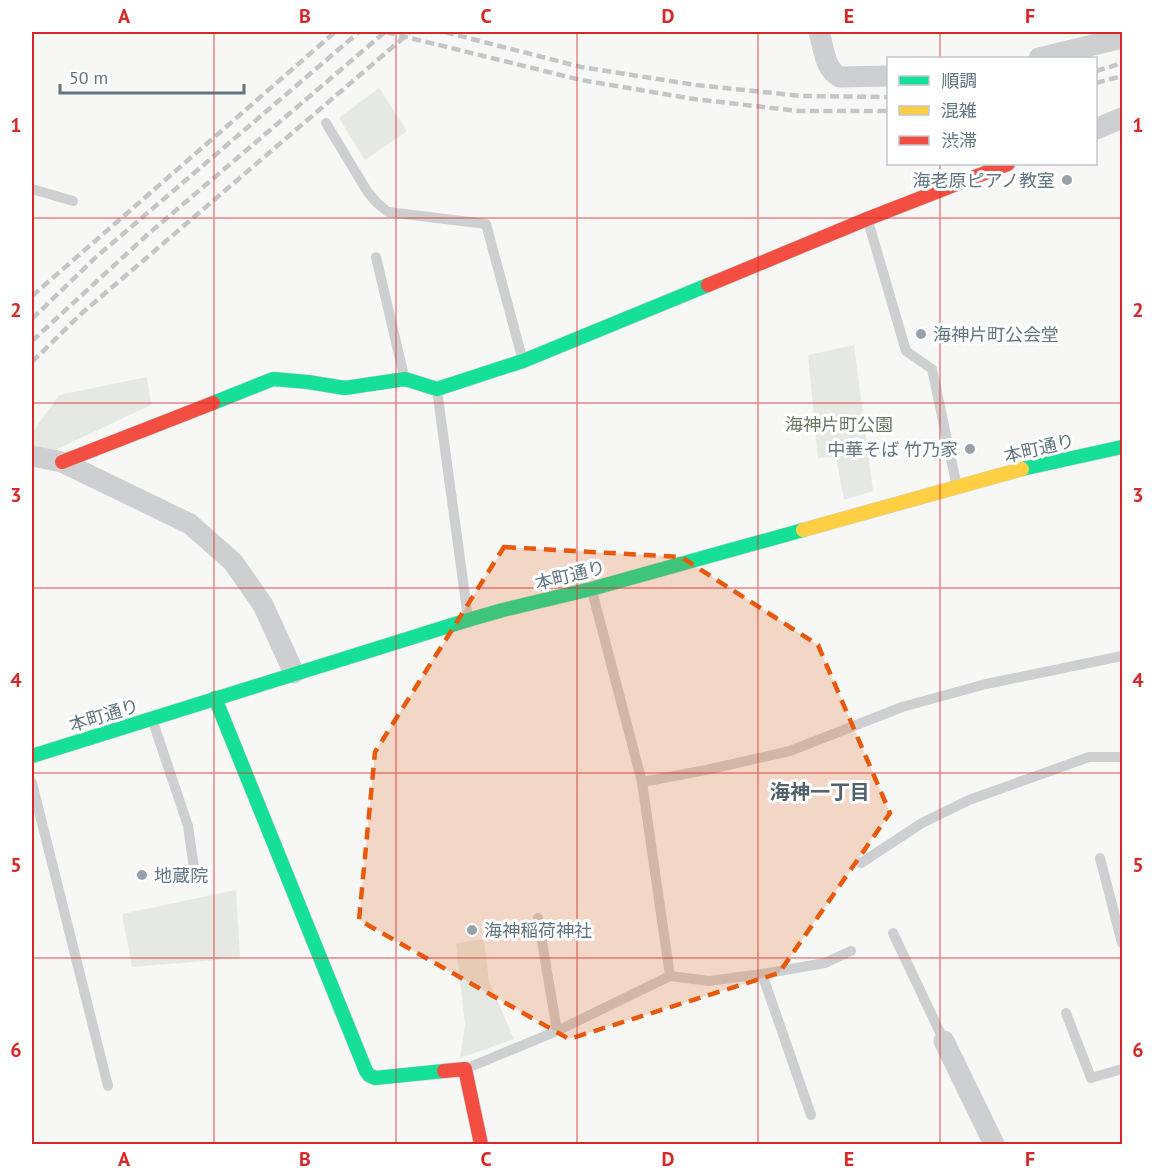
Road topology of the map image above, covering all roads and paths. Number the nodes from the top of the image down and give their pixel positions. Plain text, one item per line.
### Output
1 (819, 32) edge
2 (1122, 34) edge
3 (1042, 57) edge
4 (887, 76) edge
5 (1122, 118) edge
6 (326, 123) dead end
7 (1097, 128) edge
8 (1005, 165) edge
9 (32, 189) edge
10 (73, 201) dead end
11 (867, 219) junction
12 (376, 257) dead end
13 (523, 361) junction
14 (405, 379) junction
15 (437, 389) junction
16 (1122, 447) edge
17 (32, 456) edge
18 (62, 462) junction
19 (957, 487) junction
20 (591, 589) junction
21 (468, 620) junction
22 (1122, 656) edge
23 (294, 673) junction
24 (215, 698) junction
25 (152, 718) junction
26 (32, 756) edge
27 (1122, 757) edge
28 (642, 782) junction
29 (32, 783) edge
30 (1100, 858) dead end
31 (861, 863) dead end
32 (194, 868) dead end
33 (538, 918) dead end
34 (893, 933) dead end
35 (1122, 943) edge
36 (851, 951) dead end
37 (762, 974) junction
38 (670, 976) junction
39 (1066, 1013) dead end
40 (557, 1031) junction
41 (944, 1041) joint
42 (465, 1069) junction
43 (1122, 1069) edge
44 (108, 1086) dead end
45 (811, 1115) dead end
46 (481, 1144) edge
47 (994, 1144) edge

1 - 4 street
2 - 3 street
5 - 7 street
6 - 13 lane
8 - 11 street
9 - 10 lane
11 - 13 street
11 - 19 lane
12 - 14 lane
13 - 15 street
14 - 15 street
14 - 18 street
15 - 21 lane
16 - 19 street, 本町通り
17 - 18 street
18 - 23 street
19 - 20 street, 本町通り
20 - 21 street, 本町通り
20 - 28 lane
21 - 23 street, 本町通り
22 - 28 lane
23 - 24 street, 本町通り
24 - 25 street, 本町通り
24 - 42 street
25 - 26 street, 本町通り
25 - 32 lane
27 - 31 lane
28 - 38 lane
29 - 44 lane
30 - 35 lane
33 - 40 lane
34 - 41 lane
36 - 37 lane
37 - 38 lane
37 - 45 lane
38 - 40 lane
39 - 43 lane
40 - 42 lane
41 - 47 street
42 - 46 street

